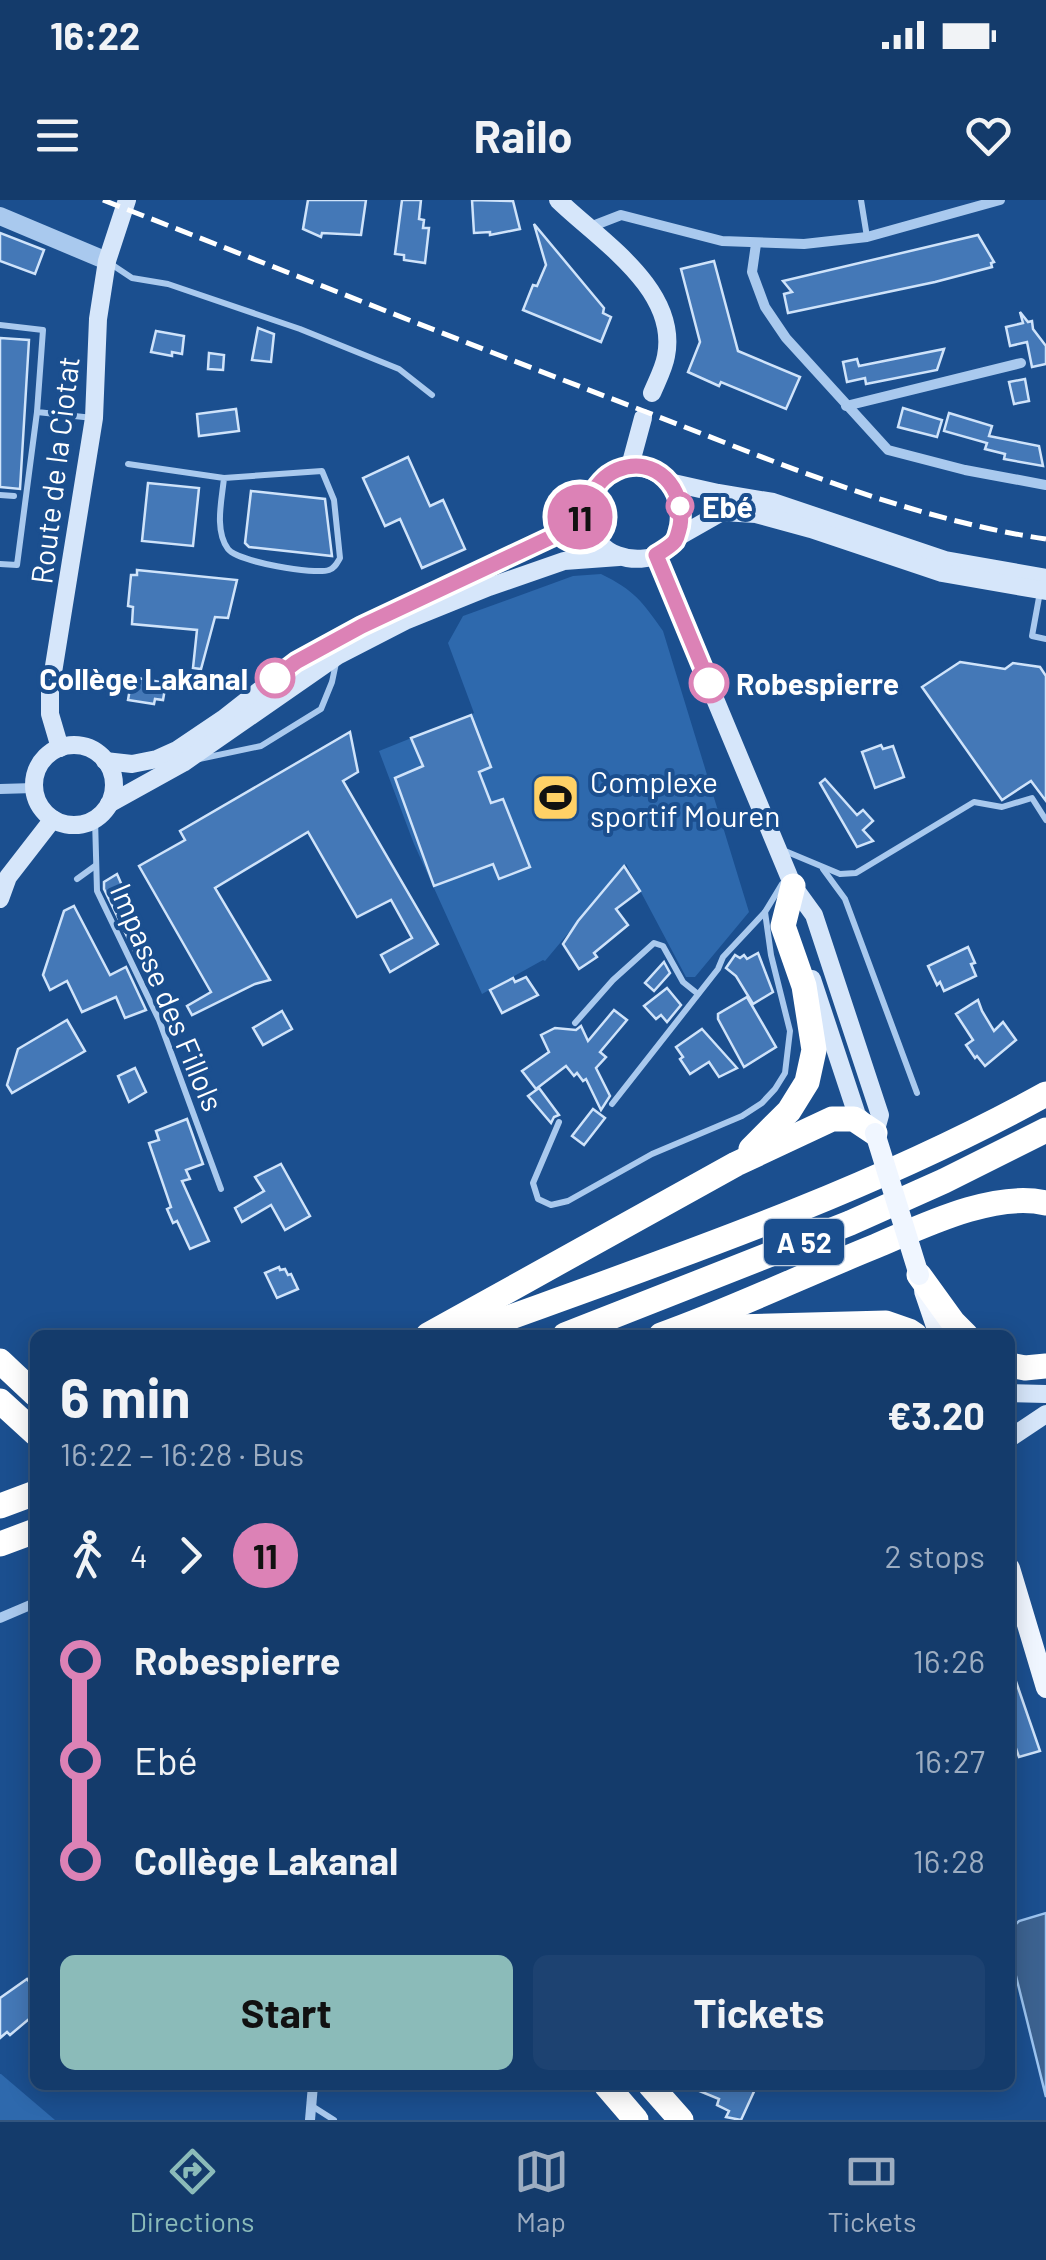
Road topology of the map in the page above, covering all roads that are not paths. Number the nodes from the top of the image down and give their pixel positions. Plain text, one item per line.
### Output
1 (128, 200) edge
2 (558, 200) edge
3 (861, 200) edge
4 (1000, 200) edge
5 (0, 216) edge
6 (590, 227) junction
7 (867, 236) junction
8 (756, 244) junction
9 (107, 260) junction
10 (0, 326) edge
11 (1020, 363) dead end
12 (652, 393) dead end
13 (432, 395) dead end
14 (846, 406) junction
15 (37, 412) junction
16 (94, 418) junction
17 (643, 418) dead end
18 (128, 464) dead end
19 (630, 466) junction
20 (224, 478) junction
21 (670, 482) junction
22 (1046, 485) edge
23 (0, 495) edge
24 (14, 496) dead end
25 (588, 510) junction
26 (678, 537) junction
27 (656, 555) junction
28 (618, 557) junction
29 (0, 564) edge
30 (1044, 587) edge
31 (1046, 638) edge
32 (337, 656) junction
33 (60, 748) junction
34 (106, 761) junction
35 (183, 763) junction
36 (0, 788) edge
37 (34, 788) junction
38 (109, 804) junction
39 (52, 819) junction
40 (95, 819) junction
41 (1046, 820) edge
42 (778, 848) junction
43 (96, 865) junction
44 (823, 868) junction
45 (77, 879) dead end
46 (790, 880) junction
47 (0, 899) edge
48 (765, 912) junction
49 (698, 994) junction
50 (575, 1023) dead end
51 (917, 1093) dead end
52 (1046, 1094) edge
53 (612, 1104) dead end
54 (559, 1122) dead end
55 (1046, 1130) edge
56 (875, 1133) junction
57 (736, 1164) junction
58 (221, 1189) dead end
59 (1041, 1200) edge
60 (918, 1275) junction
61 (437, 1330) edge
62 (476, 1330) edge
63 (577, 1330) edge
64 (676, 1330) edge
65 (725, 1330) edge
66 (906, 1330) edge
67 (937, 1330) edge
68 (961, 1330) edge
69 (0, 1362) edge
70 (1015, 1366) edge
71 (1046, 1366) edge
72 (30, 1389) edge
73 (1046, 1394) edge
74 (1015, 1395) edge
75 (0, 1401) edge
76 (1046, 1414) edge
77 (30, 1428) edge
78 (1015, 1434) edge
79 (30, 1495) edge
80 (0, 1506) edge
81 (30, 1532) edge
82 (0, 1544) edge
83 (1015, 1580) edge
84 (30, 1605) edge
85 (0, 1618) edge
86 (1039, 1640) edge
87 (1046, 1688) edge
88 (312, 2090) edge
89 (610, 2090) edge
90 (654, 2090) edge
91 (311, 2105) junction
92 (310, 2120) edge
93 (334, 2120) edge
94 (636, 2120) edge
95 (681, 2120) edge

1 - 9 main road, Route de la Ciotat
2 - 6 main road
3 - 7 lane
4 - 7 street
5 - 9 street
6 - 8 street
6 - 12 main road
7 - 8 street
8 - 14 street
9 - 13 lane
9 - 16 main road, Route de la Ciotat
10 - 15 lane
11 - 14 street
14 - 22 street
15 - 16 lane
15 - 29 lane
16 - 33 main road, Route de la Ciotat
17 - 19 main road
18 - 20 lane
19 - 21 main road
19 - 25 main road
20 - 20 lane
21 - 26 main road
21 - 30 main road
23 - 24 lane
25 - 28 main road
25 - 34 main road
26 - 27 main road
26 - 30 main road
27 - 28 main road
27 - 42 main road
28 - 32 main road
30 - 31 lane
32 - 35 main road
32 - 35 lane
33 - 34 main road
33 - 37 main road
34 - 38 main road
35 - 38 main road
36 - 37 street
37 - 39 main road
38 - 40 main road
39 - 40 main road
39 - 47 main road
40 - 43 lane, Impasse des Fillols
41 - 44 lane
42 - 44 lane
42 - 46 main road
43 - 45 lane
43 - 58 lane, Impasse des Fillols
44 - 51 lane
46 - 48 lane
46 - 56 main road
46 - 57 highway
48 - 49 lane
48 - 54 lane
49 - 50 lane
49 - 53 lane
52 - 62 highway, A 52
55 - 63 highway, A 52
56 - 57 highway
56 - 60 main road, bridge
57 - 61 highway
59 - 64 highway
60 - 67 main road
60 - 68 highway
65 - 66 highway
69 - 72 highway
70 - 71 highway
73 - 74 main road
75 - 77 highway
76 - 78 main road
79 - 80 highway
81 - 82 highway
83 - 86 main road
84 - 85 street
86 - 87 main road
88 - 91 street
89 - 94 highway
90 - 95 highway
91 - 92 street
91 - 93 lane

